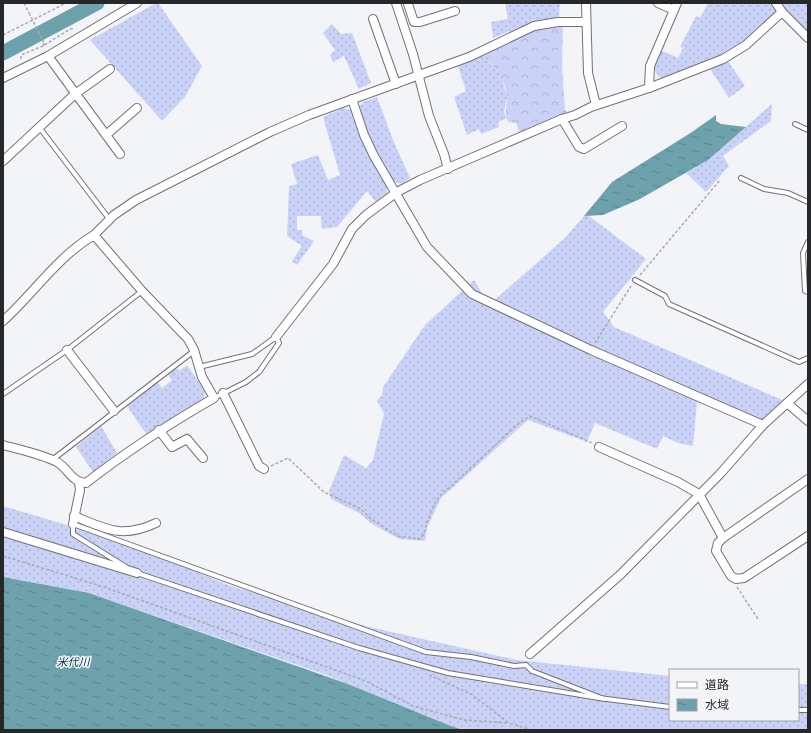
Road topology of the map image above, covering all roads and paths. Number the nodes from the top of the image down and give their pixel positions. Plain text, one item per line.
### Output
1 (24, 3) edge
2 (66, 3) edge
3 (137, 3) edge
4 (409, 3) edge
5 (586, 3) edge
6 (658, 3) edge
7 (776, 3) edge
8 (397, 5) edge
9 (676, 6) edge
10 (455, 11) dead end
11 (782, 12) junction
12 (373, 19) dead end
13 (585, 22) junction
14 (90, 31) junction
15 (3, 35) edge
16 (808, 38) edge
17 (43, 46) junction
18 (48, 56) junction
19 (20, 69) junction
20 (110, 69) dead end
21 (418, 75) junction
22 (3, 78) edge
23 (396, 84) junction
24 (649, 88) junction
25 (75, 94) junction
26 (352, 99) junction
27 (596, 105) junction
28 (137, 108) dead end
29 (562, 119) junction
30 (795, 124) dead end
31 (39, 126) junction
32 (622, 126) dead end
33 (808, 130) edge
34 (106, 135) junction
35 (120, 154) dead end
36 (3, 161) edge
37 (448, 169) junction
38 (741, 178) dead end
39 (720, 180) dead end
40 (397, 192) junction
41 (808, 202) edge
42 (110, 220) junction
43 (94, 235) junction
44 (808, 242) edge
45 (635, 280) junction
46 (142, 291) junction
47 (808, 292) edge
48 (3, 321) edge
49 (276, 337) junction
50 (67, 350) junction
51 (194, 350) junction
52 (591, 350) junction
53 (808, 358) edge
54 (198, 368) junction
55 (808, 384) edge
56 (223, 393) junction
57 (3, 394) edge
58 (214, 398) junction
59 (787, 403) junction
60 (114, 411) junction
61 (808, 421) edge
62 (763, 425) junction
63 (159, 430) junction
64 (3, 445) edge
65 (599, 446) joint
66 (203, 458) dead end
67 (52, 461) junction
68 (264, 469) joint
69 (808, 479) edge
70 (79, 482) junction
71 (699, 494) junction
72 (74, 520) junction
73 (156, 524) dead end
74 (3, 532) edge
75 (808, 536) edge
76 (723, 538) junction
77 (3, 556) edge
78 (137, 574) junction
79 (736, 579) junction
80 (758, 619) dead end
81 (530, 654) dead end
82 (428, 674) dead end
83 (604, 699) junction
84 (669, 707) edge
85 (509, 723) junction
86 (532, 730) edge

1 - 17 path, bridge
2 - 15 path
3 - 14 street
4 - 8 lane
4 - 10 street
5 - 13 street
6 - 9 street
7 - 11 street
8 - 21 street
9 - 24 street
11 - 16 street
11 - 24 street
12 - 23 street
13 - 21 street
13 - 27 street
14 - 17 path
14 - 18 street
17 - 19 path
18 - 19 street
18 - 25 street
19 - 22 street
20 - 25 street
21 - 23 street
21 - 37 street
23 - 26 street
24 - 27 street
25 - 31 street
25 - 34 street
26 - 40 street
26 - 42 street
27 - 29 street
28 - 34 street
29 - 32 street
29 - 37 street
30 - 33 lane
31 - 36 street
31 - 42 lane
34 - 35 street
37 - 40 street
38 - 41 lane
39 - 45 path
40 - 49 street
40 - 52 street
42 - 43 street
43 - 46 street
43 - 48 street
44 - 47 lane
45 - 52 path
45 - 53 lane
46 - 50 lane
46 - 51 street
49 - 54 lane
49 - 56 lane
50 - 57 lane
50 - 60 street
51 - 54 street
51 - 60 lane
52 - 62 street
54 - 58 street
55 - 59 street
56 - 58 lane
56 - 68 street
58 - 63 street
59 - 61 street
59 - 62 street
60 - 67 lane
62 - 71 street
63 - 66 street
63 - 70 street
64 - 67 street
65 - 68 path
65 - 71 street
67 - 70 street
69 - 76 street
70 - 72 street
71 - 76 street
71 - 81 street
72 - 73 street
72 - 78 lane
72 - 83 lane
74 - 78 street
75 - 79 street
76 - 79 street
77 - 85 path
78 - 83 lane
79 - 80 path
82 - 85 path
83 - 84 lane
85 - 86 path

